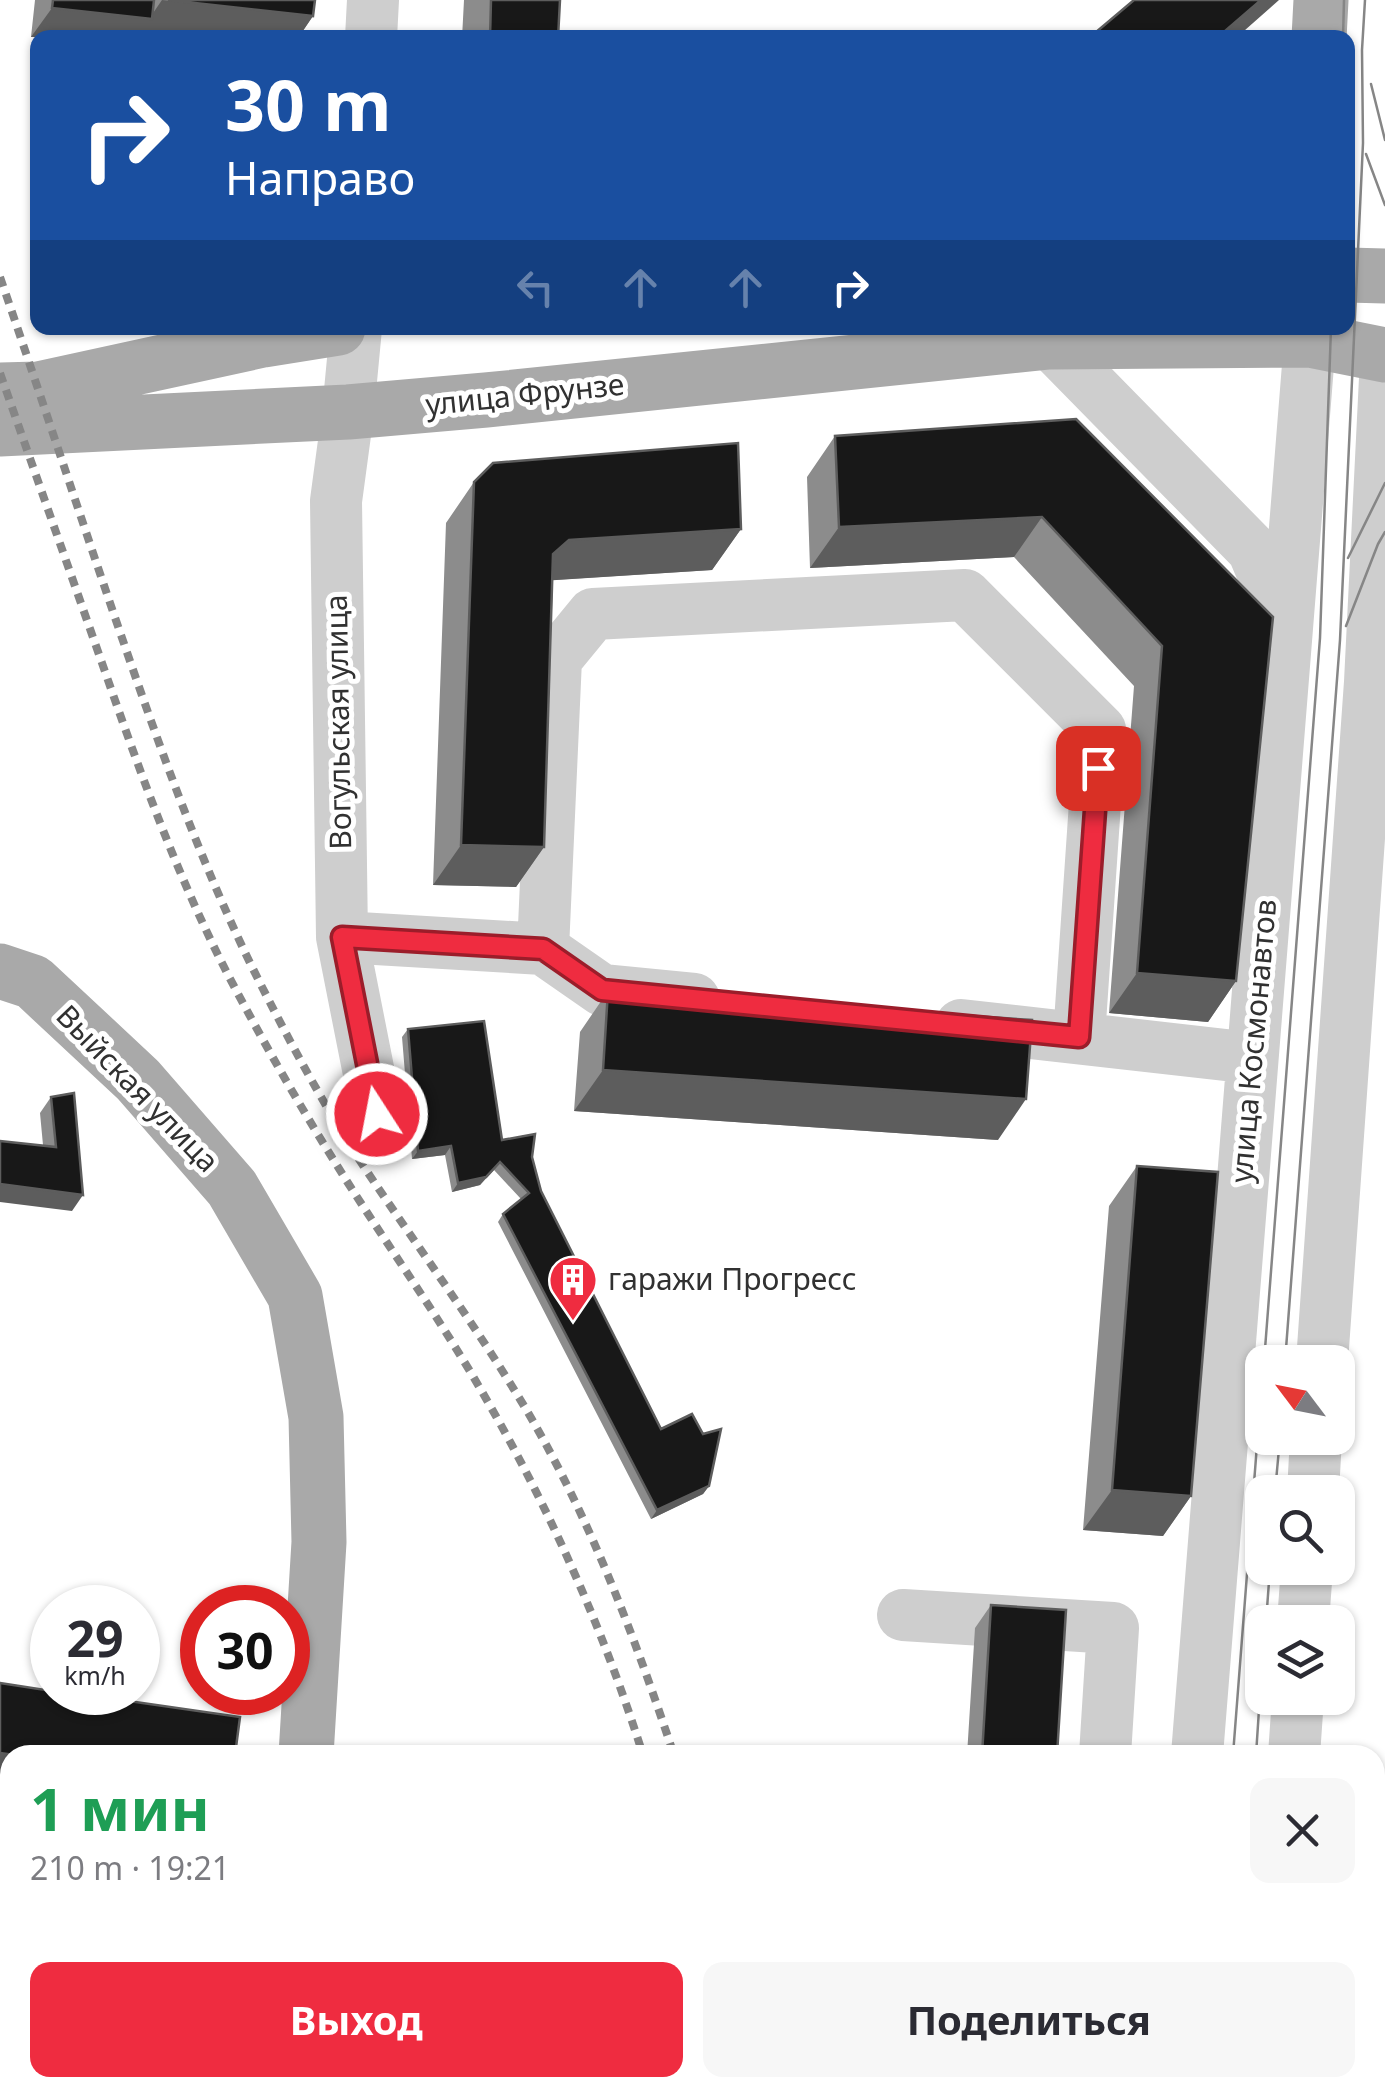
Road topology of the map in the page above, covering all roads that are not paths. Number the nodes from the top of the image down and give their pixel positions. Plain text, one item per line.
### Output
1 (372, 0) edge
2 (371, 30) edge
3 (1355, 275) edge
4 (1385, 276) edge
5 (294, 335) edge
6 (355, 335) edge
7 (1277, 335) edge
8 (1310, 335) edge
9 (1314, 335) edge
10 (1049, 342) junction
11 (1385, 354) edge
12 (1385, 378) edge
13 (0, 390) edge
14 (348, 412) junction
15 (0, 429) edge
16 (1287, 630) junction
17 (342, 937) junction
18 (543, 949) junction
19 (0, 971) edge
20 (741, 1004) edge
21 (920, 1022) edge
22 (1079, 1037) junction
23 (1252, 1058) junction
24 (377, 1114) dead end
25 (1323, 1345) edge
26 (904, 1615) dead end
27 (1297, 1715) edge
28 (307, 1745) edge
29 (1106, 1745) edge
30 (1198, 1745) edge
31 (1295, 1745) edge

1 - 2 street
3 - 4 main road
5 - 13 main road
6 - 14 street, Вогульская улица
7 - 10 main road, улица Фрунзе
8 - 16 street, улица Космонавтов
9 - 11 main road, улица Фрунзе
10 - 14 main road, улица Фрунзе
10 - 16 street
12 - 25 street
14 - 15 main road, улица Фрунзе
14 - 17 street, Вогульская улица
16 - 23 street, улица Космонавтов
17 - 18 street
17 - 24 street, Вогульская улица
18 - 20 street
18 - 22 street
19 - 28 main road, Выйская улица
21 - 22 street
22 - 23 street
23 - 30 street, улица Космонавтов
26 - 29 street
27 - 31 street

